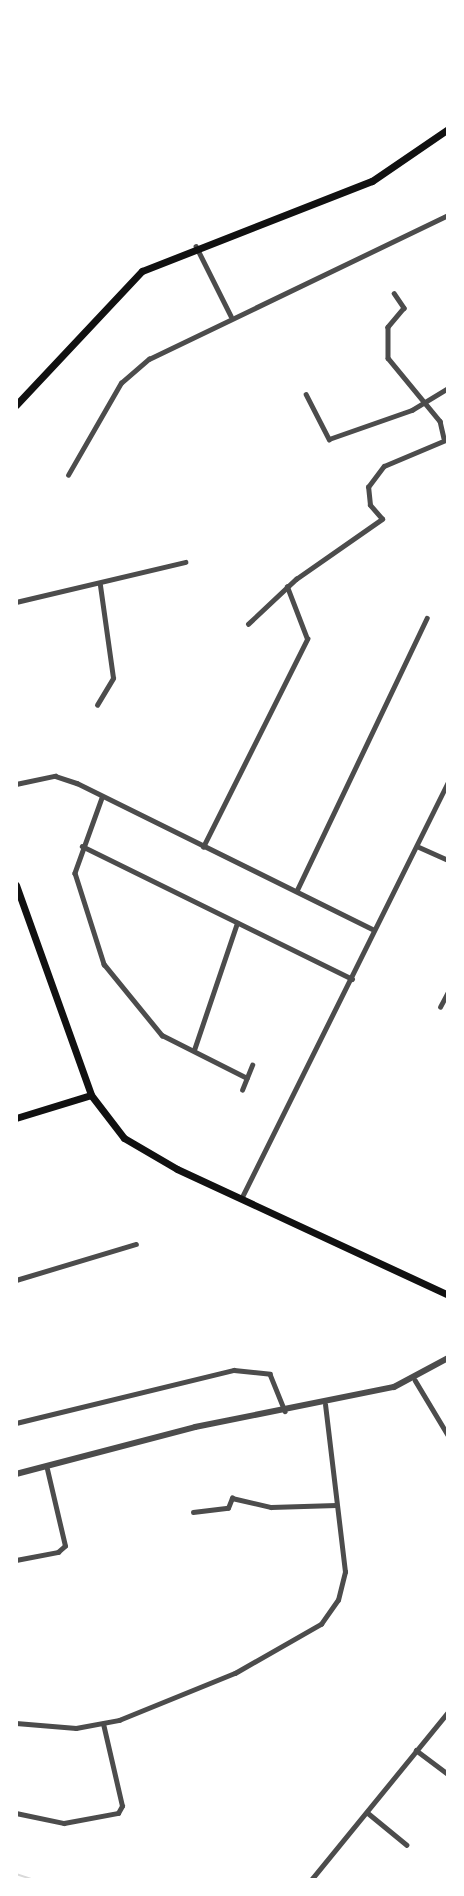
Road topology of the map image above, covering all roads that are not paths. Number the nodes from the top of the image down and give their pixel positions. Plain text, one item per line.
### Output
1 (447, 129) edge
2 (447, 215) edge
3 (196, 246) junction
4 (394, 293) dead end
5 (231, 316) junction
6 (447, 388) edge
7 (306, 394) dead end
8 (424, 401) junction
9 (16, 405) edge
10 (446, 439) edge
11 (68, 475) dead end
12 (185, 562) dead end
13 (100, 585) junction
14 (287, 587) junction
15 (16, 602) edge
16 (427, 618) dead end
17 (248, 624) dead end
18 (98, 705) dead end
19 (447, 782) edge
20 (16, 784) edge
21 (102, 798) junction
22 (82, 846) junction
23 (203, 847) junction
24 (419, 847) junction
25 (447, 860) edge
26 (16, 885) edge
27 (297, 890) junction
28 (237, 923) junction
29 (372, 929) junction
30 (352, 979) junction
31 (447, 992) edge
32 (440, 1007) dead end
33 (194, 1050) junction
34 (252, 1065) dead end
35 (247, 1077) junction
36 (242, 1090) dead end
37 (91, 1095) junction
38 (16, 1118) edge
39 (242, 1199) junction
40 (136, 1244) dead end
41 (16, 1280) edge
42 (447, 1294) edge
43 (447, 1358) edge
44 (415, 1380) junction
45 (325, 1405) junction
46 (285, 1411) junction
47 (16, 1423) edge
48 (447, 1435) edge
49 (47, 1469) junction
50 (16, 1474) edge
51 (336, 1505) junction
52 (193, 1512) dead end
53 (16, 1560) edge
54 (447, 1712) edge
55 (16, 1723) edge
56 (102, 1724) junction
57 (416, 1750) junction
58 (447, 1774) edge
59 (16, 1813) edge
60 (368, 1813) junction
61 (407, 1845) dead end
62 (311, 1880) edge

1 - 3 main road
2 - 5 street
3 - 5 street
3 - 9 main road
4 - 8 street
5 - 11 street
6 - 8 street
7 - 8 street
8 - 10 street
10 - 14 street
12 - 13 street
13 - 15 street
13 - 18 street
14 - 17 street
14 - 23 street
16 - 27 street
19 - 24 street
20 - 21 street
21 - 22 street
21 - 23 street
22 - 28 street
22 - 33 street
23 - 27 street
24 - 25 street
24 - 29 street
26 - 37 main road
27 - 29 street
28 - 30 street
28 - 33 street
29 - 30 street
30 - 39 street
31 - 32 street
33 - 35 street
34 - 35 street
35 - 36 street
37 - 38 main road
37 - 39 main road
39 - 42 main road
40 - 41 street
43 - 44 street
44 - 45 street
44 - 48 street
45 - 46 street
45 - 51 street
46 - 47 street
46 - 49 street
49 - 50 street
49 - 53 street
51 - 52 street
51 - 56 street
54 - 57 street
55 - 56 street
56 - 59 street
57 - 58 street
57 - 60 street
60 - 61 street
60 - 62 street

